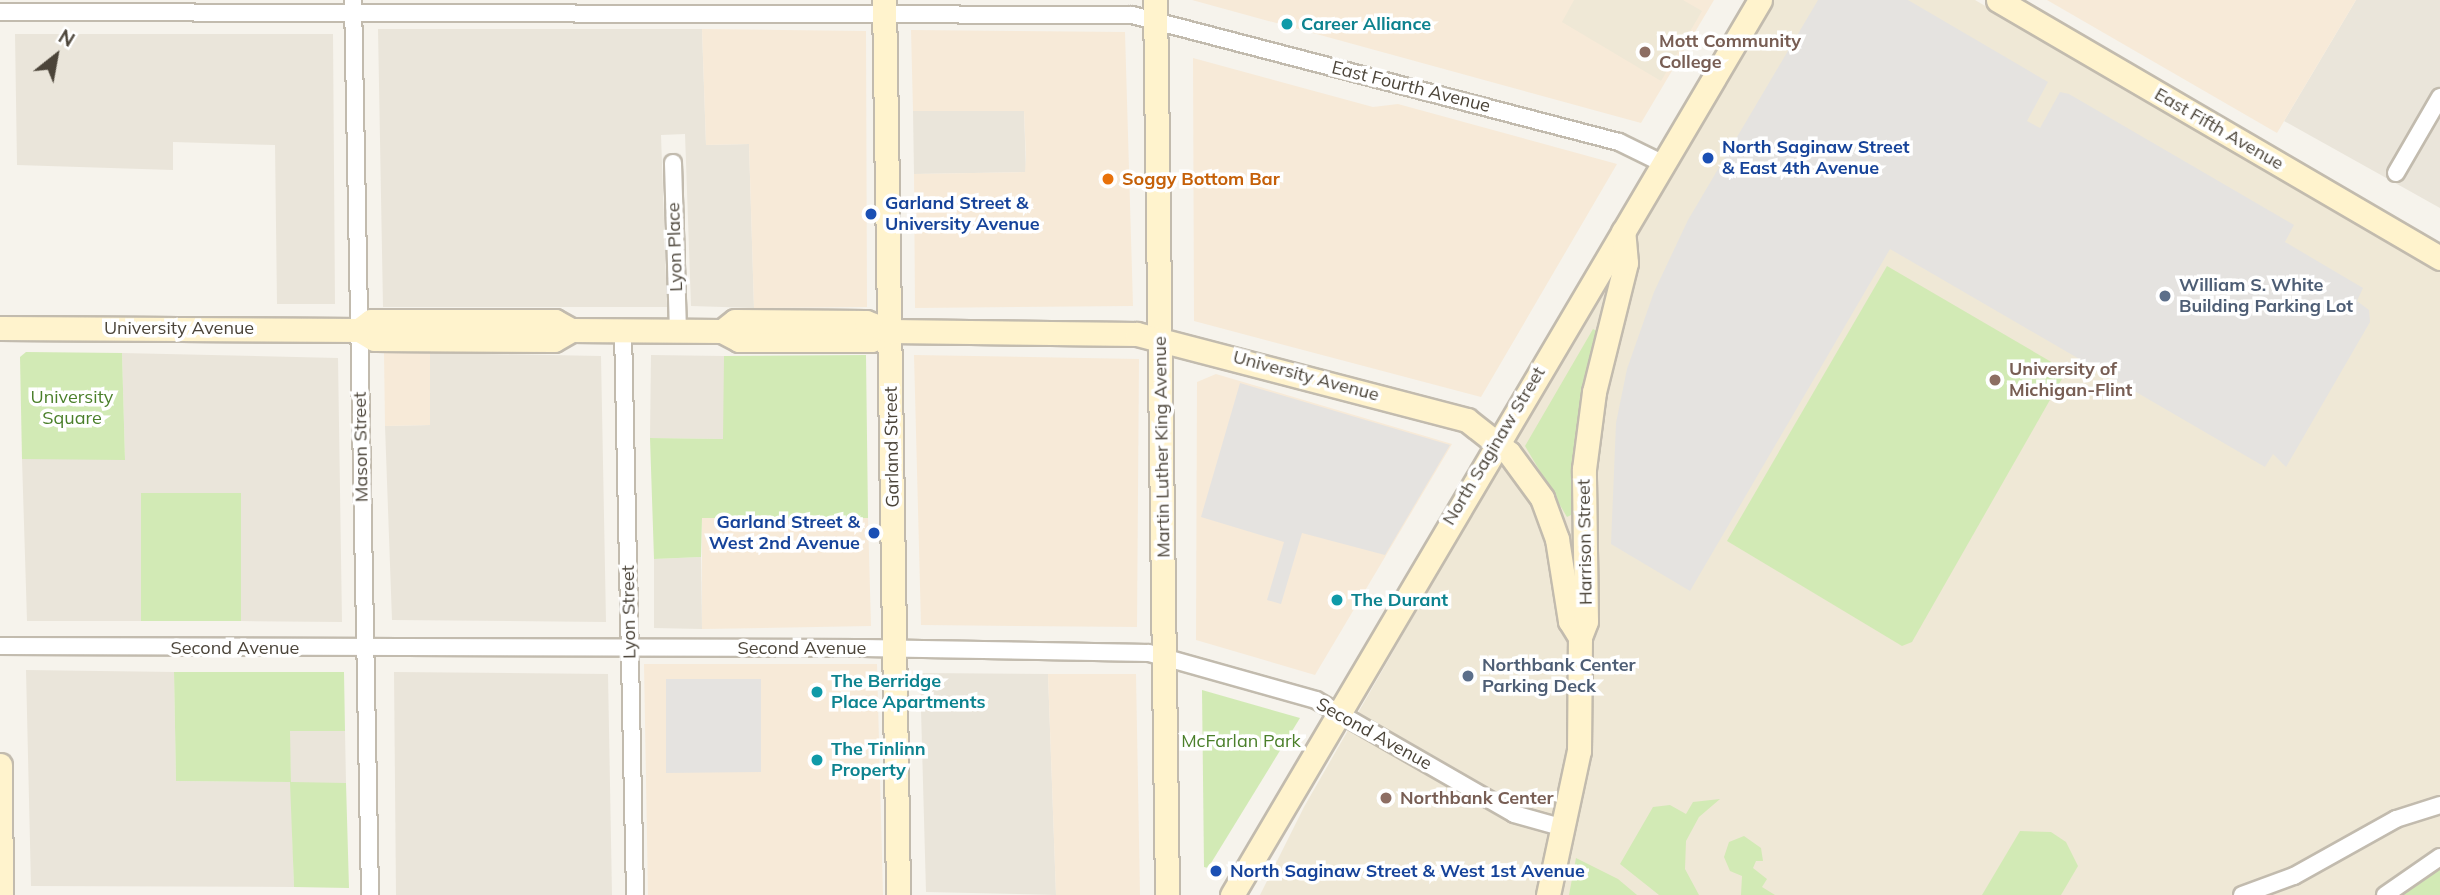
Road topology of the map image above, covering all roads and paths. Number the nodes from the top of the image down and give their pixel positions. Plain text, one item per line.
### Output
1 (1760, 0) edge
2 (1998, 0) edge
3 (353, 7) edge
4 (884, 7) edge
5 (1155, 10) edge
6 (0, 12) edge
7 (2440, 97) edge
8 (673, 163) dead end
9 (1664, 164) junction
10 (2396, 173) dead end
11 (1623, 231) junction
12 (2440, 258) edge
13 (0, 328) edge
14 (359, 330) junction
15 (623, 330) junction
16 (678, 330) junction
17 (890, 331) junction
18 (1160, 338) junction
19 (1497, 441) junction
20 (1580, 637) junction
21 (0, 646) edge
22 (629, 648) junction
23 (365, 649) junction
24 (896, 649) junction
25 (1165, 656) junction
26 (1340, 713) junction
27 (0, 765) edge
28 (2440, 805) edge
29 (1564, 828) junction
30 (2440, 857) edge
31 (1, 895) edge
32 (370, 895) edge
33 (635, 895) edge
34 (898, 895) edge
35 (1167, 895) edge
36 (1232, 895) edge
37 (1548, 895) edge
38 (2242, 895) edge
39 (2385, 895) edge

1 - 9 street, North Saginaw Street
2 - 12 street, East Fifth Avenue
3 - 4 street, East Fourth Avenue
3 - 6 street, East Fourth Avenue
3 - 14 street, Mason Street
4 - 5 street, East Fourth Avenue
4 - 17 street, Garland Street
5 - 9 street, East Fourth Avenue
5 - 18 street, Martin Luther King Avenue
7 - 10 street
8 - 16 street, Lyon Place
9 - 11 street, North Saginaw Street
11 - 19 street, North Saginaw Street
11 - 20 street, Harrison Street
13 - 14 street, University Avenue
14 - 15 street, University Avenue
14 - 23 street, Mason Street
15 - 16 street, University Avenue
15 - 22 street, Lyon Street
16 - 17 street, University Avenue
17 - 18 street, University Avenue
17 - 24 street, Garland Street
18 - 19 street, University Avenue
18 - 25 street, Martin Luther King Avenue
19 - 20 street, University Avenue
19 - 26 street, North Saginaw Street
20 - 29 street, Harrison Street
21 - 23 street, Second Avenue
22 - 23 street, Second Avenue
22 - 24 street, Second Avenue
22 - 33 street, Lyon Street
23 - 32 street, Mason Street
24 - 25 street, Second Avenue
24 - 34 street, Garland Street
25 - 26 street, Second Avenue
25 - 35 street, Martin Luther King Avenue
26 - 29 street, Second Avenue
26 - 36 street, North Saginaw Street
27 - 31 street
28 - 38 street
29 - 37 street, Harrison Street
30 - 39 street

